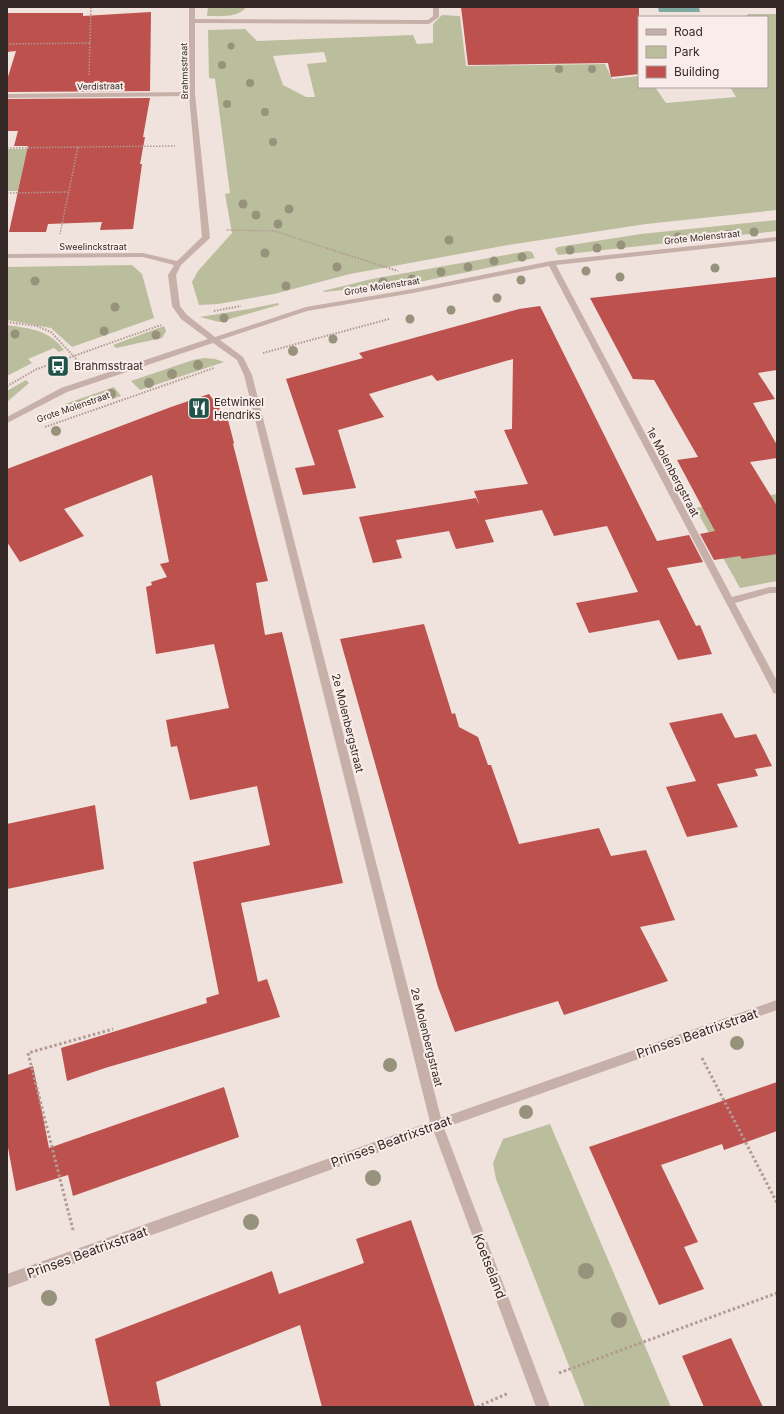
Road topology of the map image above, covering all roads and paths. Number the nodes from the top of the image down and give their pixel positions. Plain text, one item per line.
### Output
1 (91, 7) edge
2 (192, 7) edge
3 (436, 7) edge
4 (192, 21) junction
5 (90, 43) junction
6 (7, 44) edge
7 (192, 94) junction
8 (88, 95) junction
9 (7, 96) edge
10 (198, 146) junction
11 (78, 147) junction
12 (7, 148) edge
13 (68, 192) junction
14 (7, 193) edge
15 (207, 230) junction
16 (777, 239) edge
17 (7, 256) edge
18 (56, 256) junction
19 (552, 263) junction
20 (178, 264) junction
21 (398, 271) dead end
22 (392, 318) dead end
23 (7, 322) edge
24 (215, 340) junction
25 (240, 360) junction
26 (79, 362) dead end
27 (7, 420) edge
28 (44, 428) dead end
29 (777, 590) edge
30 (730, 601) junction
31 (777, 690) edge
32 (777, 1005) edge
33 (114, 1029) dead end
34 (691, 1035) junction
35 (437, 1125) junction
36 (777, 1203) edge
37 (79, 1254) junction
38 (7, 1280) edge
39 (777, 1293) edge
40 (534, 1383) junction
41 (477, 1407) edge
42 (543, 1407) edge

1 - 5 path
2 - 4 street, Brahmsstraat
3 - 4 street
4 - 7 street, Brahmsstraat
5 - 6 path
5 - 8 path
7 - 8 street, Verdistraat
7 - 10 street, Brahmsstraat
8 - 9 street, Verdistraat
10 - 11 path
10 - 15 street, Brahmsstraat
11 - 12 path
11 - 13 path
13 - 14 path
13 - 18 path
15 - 20 street
15 - 21 path
16 - 19 street, Grote Molenstraat
17 - 18 street, Sweelinckstraat
18 - 20 street, Sweelinckstraat
19 - 24 street, Grote Molenstraat
19 - 30 street, 1e Molenbergstraat
20 - 24 street
22 - 25 path, Grote Molenstraat
23 - 26 path
24 - 25 street, 2e Molenbergstraat
24 - 27 street, Grote Molenstraat
25 - 28 path, Grote Molenstraat
25 - 35 street, 2e Molenbergstraat
29 - 30 street
30 - 31 street, 1e Molenbergstraat
32 - 34 street, Prinses Beatrixstraat
33 - 37 path
34 - 35 street, Prinses Beatrixstraat
34 - 36 path
35 - 37 street, Prinses Beatrixstraat
35 - 40 street, Koetseland
37 - 38 street, Prinses Beatrixstraat
39 - 40 path
40 - 41 path
40 - 42 street, Koetseland

